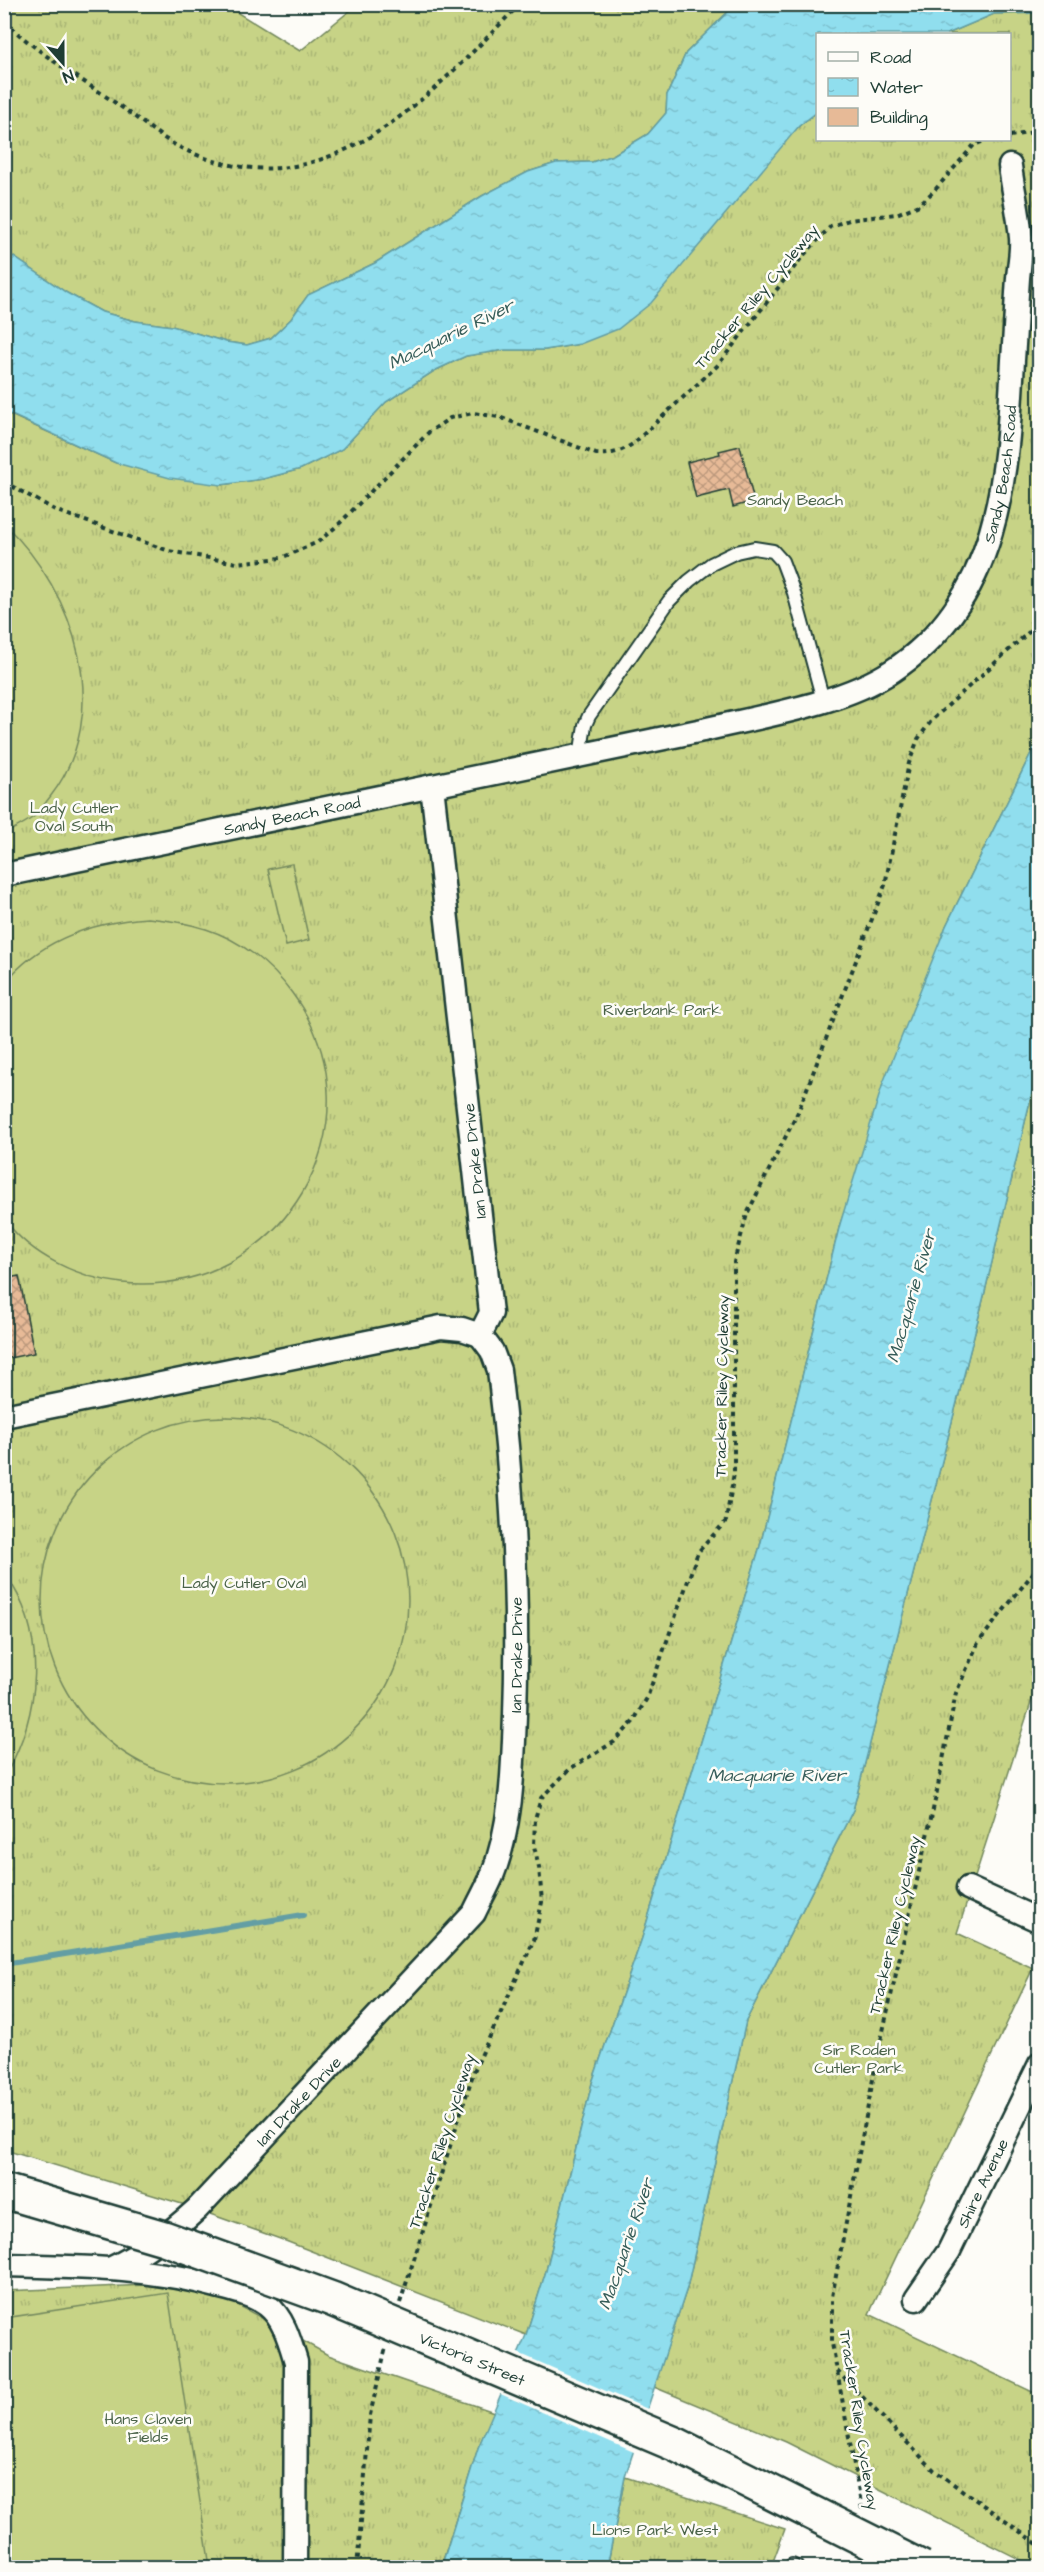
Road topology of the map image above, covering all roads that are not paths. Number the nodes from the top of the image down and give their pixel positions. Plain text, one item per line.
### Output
1 (1010, 166) dead end
2 (823, 700) junction
3 (580, 756) junction
4 (432, 786) junction
5 (4, 875) edge
6 (480, 1335) junction
7 (4, 1416) edge
8 (968, 1888) dead end
9 (1040, 1921) edge
10 (1040, 2064) edge
11 (4, 2191) edge
12 (4, 2265) edge
13 (112, 2268) junction
14 (916, 2299) dead end
15 (936, 2565) edge
16 (295, 2568) edge

1 - 2 street, Sandy Beach Road
2 - 3 street, Sandy Beach Road
2 - 3 lane
3 - 4 street, Sandy Beach Road
4 - 5 street, Sandy Beach Road
4 - 6 street, Ian Drake Drive
6 - 7 street
6 - 13 street, Ian Drake Drive
8 - 9 street
10 - 14 street, Shire Avenue
11 - 15 highway, Victoria Street, bridge
12 - 13 street, Ian Drake Drive
13 - 16 street

